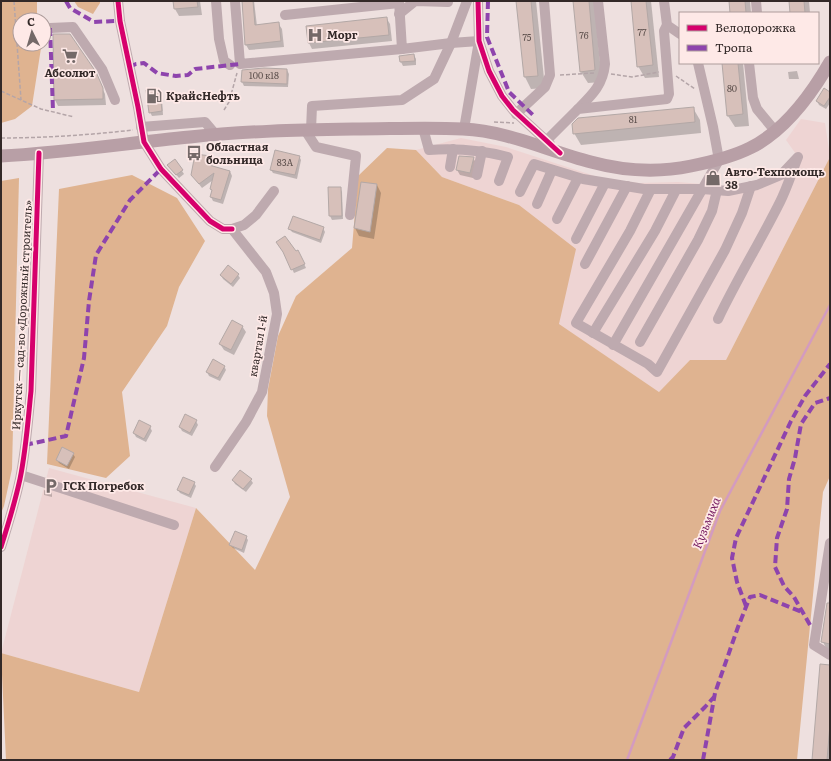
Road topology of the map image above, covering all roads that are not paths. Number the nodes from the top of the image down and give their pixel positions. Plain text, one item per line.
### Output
1 (118, 1) edge
2 (216, 1) edge
3 (236, 1) edge
4 (415, 1) edge
5 (467, 1) edge
6 (478, 1) edge
7 (544, 1) edge
8 (598, 1) edge
9 (664, 1) edge
10 (756, 1) edge
11 (448, 2) edge
12 (343, 5) edge
13 (399, 6) edge
14 (757, 12) edge
15 (285, 15) dead end
16 (667, 25) junction
17 (52, 28) edge
18 (679, 33) edge
19 (479, 41) junction
20 (451, 43) junction
21 (402, 49) junction
22 (830, 62) edge
23 (235, 64) junction
24 (698, 64) edge
25 (749, 64) edge
26 (115, 100) dead end
27 (578, 110) junction
28 (516, 114) junction
29 (139, 128) junction
30 (423, 128) junction
31 (464, 129) junction
32 (308, 130) junction
33 (776, 132) junction
34 (216, 134) junction
35 (546, 141) junction
36 (144, 142) junction
37 (453, 149) junction
38 (482, 151) junction
39 (39, 153) junction
40 (560, 153) junction
41 (1, 156) edge
42 (719, 160) junction
43 (450, 167) dead end
44 (552, 170) junction
45 (476, 175) dead end
46 (578, 178) junction
47 (499, 181) dead end
48 (605, 183) junction
49 (627, 186) junction
50 (751, 186) junction
51 (651, 189) junction
52 (702, 189) junction
53 (676, 190) junction
54 (717, 190) junction
55 (274, 191) dead end
56 (520, 192) dead end
57 (537, 204) dead end
58 (350, 215) dead end
59 (557, 219) dead end
60 (232, 229) junction
61 (576, 239) dead end
62 (586, 264) dead end
63 (718, 319) dead end
64 (593, 333) junction
65 (640, 342) dead end
66 (613, 345) junction
67 (215, 467) dead end
68 (21, 475) junction
69 (174, 525) dead end
70 (830, 543) edge
71 (1, 547) edge
72 (830, 655) edge

1 - 29 street
2 - 23 street
3 - 23 street
4 - 11 street
4 - 13 street
5 - 20 street
6 - 19 street
7 - 28 street
8 - 27 street
9 - 16 street
10 - 14 street
12 - 13 street
12 - 15 street
13 - 21 street
16 - 18 street
16 - 27 street
17 - 26 street
19 - 20 street
19 - 28 street
19 - 31 street
20 - 21 street
20 - 32 street
21 - 23 street
22 - 33 main road
24 - 42 street
25 - 33 street
27 - 35 street
28 - 35 street
29 - 34 street
29 - 36 street
30 - 31 main road
30 - 32 main road
30 - 37 street
31 - 40 main road
32 - 34 main road
32 - 58 street
33 - 42 main road
34 - 36 main road
35 - 40 street
36 - 39 main road
36 - 60 street
37 - 38 street
37 - 43 street
38 - 45 street
38 - 47 street
39 - 41 main road
39 - 68 street, Иркутск — сад-во «Дорожный строитель»
40 - 42 main road
42 - 52 street
44 - 46 street
44 - 56 street
44 - 57 street
46 - 48 street
46 - 59 street
48 - 49 street
48 - 61 street
49 - 51 street
49 - 62 street
50 - 54 street
50 - 63 street
50 - 66 street
51 - 53 street
51 - 64 street
52 - 53 street
52 - 54 street
52 - 66 street
53 - 64 street
54 - 65 street
55 - 60 street
60 - 67 street, квартал 1-й
64 - 66 street
68 - 69 street
68 - 71 street, Иркутск — сад-во «Дорожный строитель»
70 - 72 street

